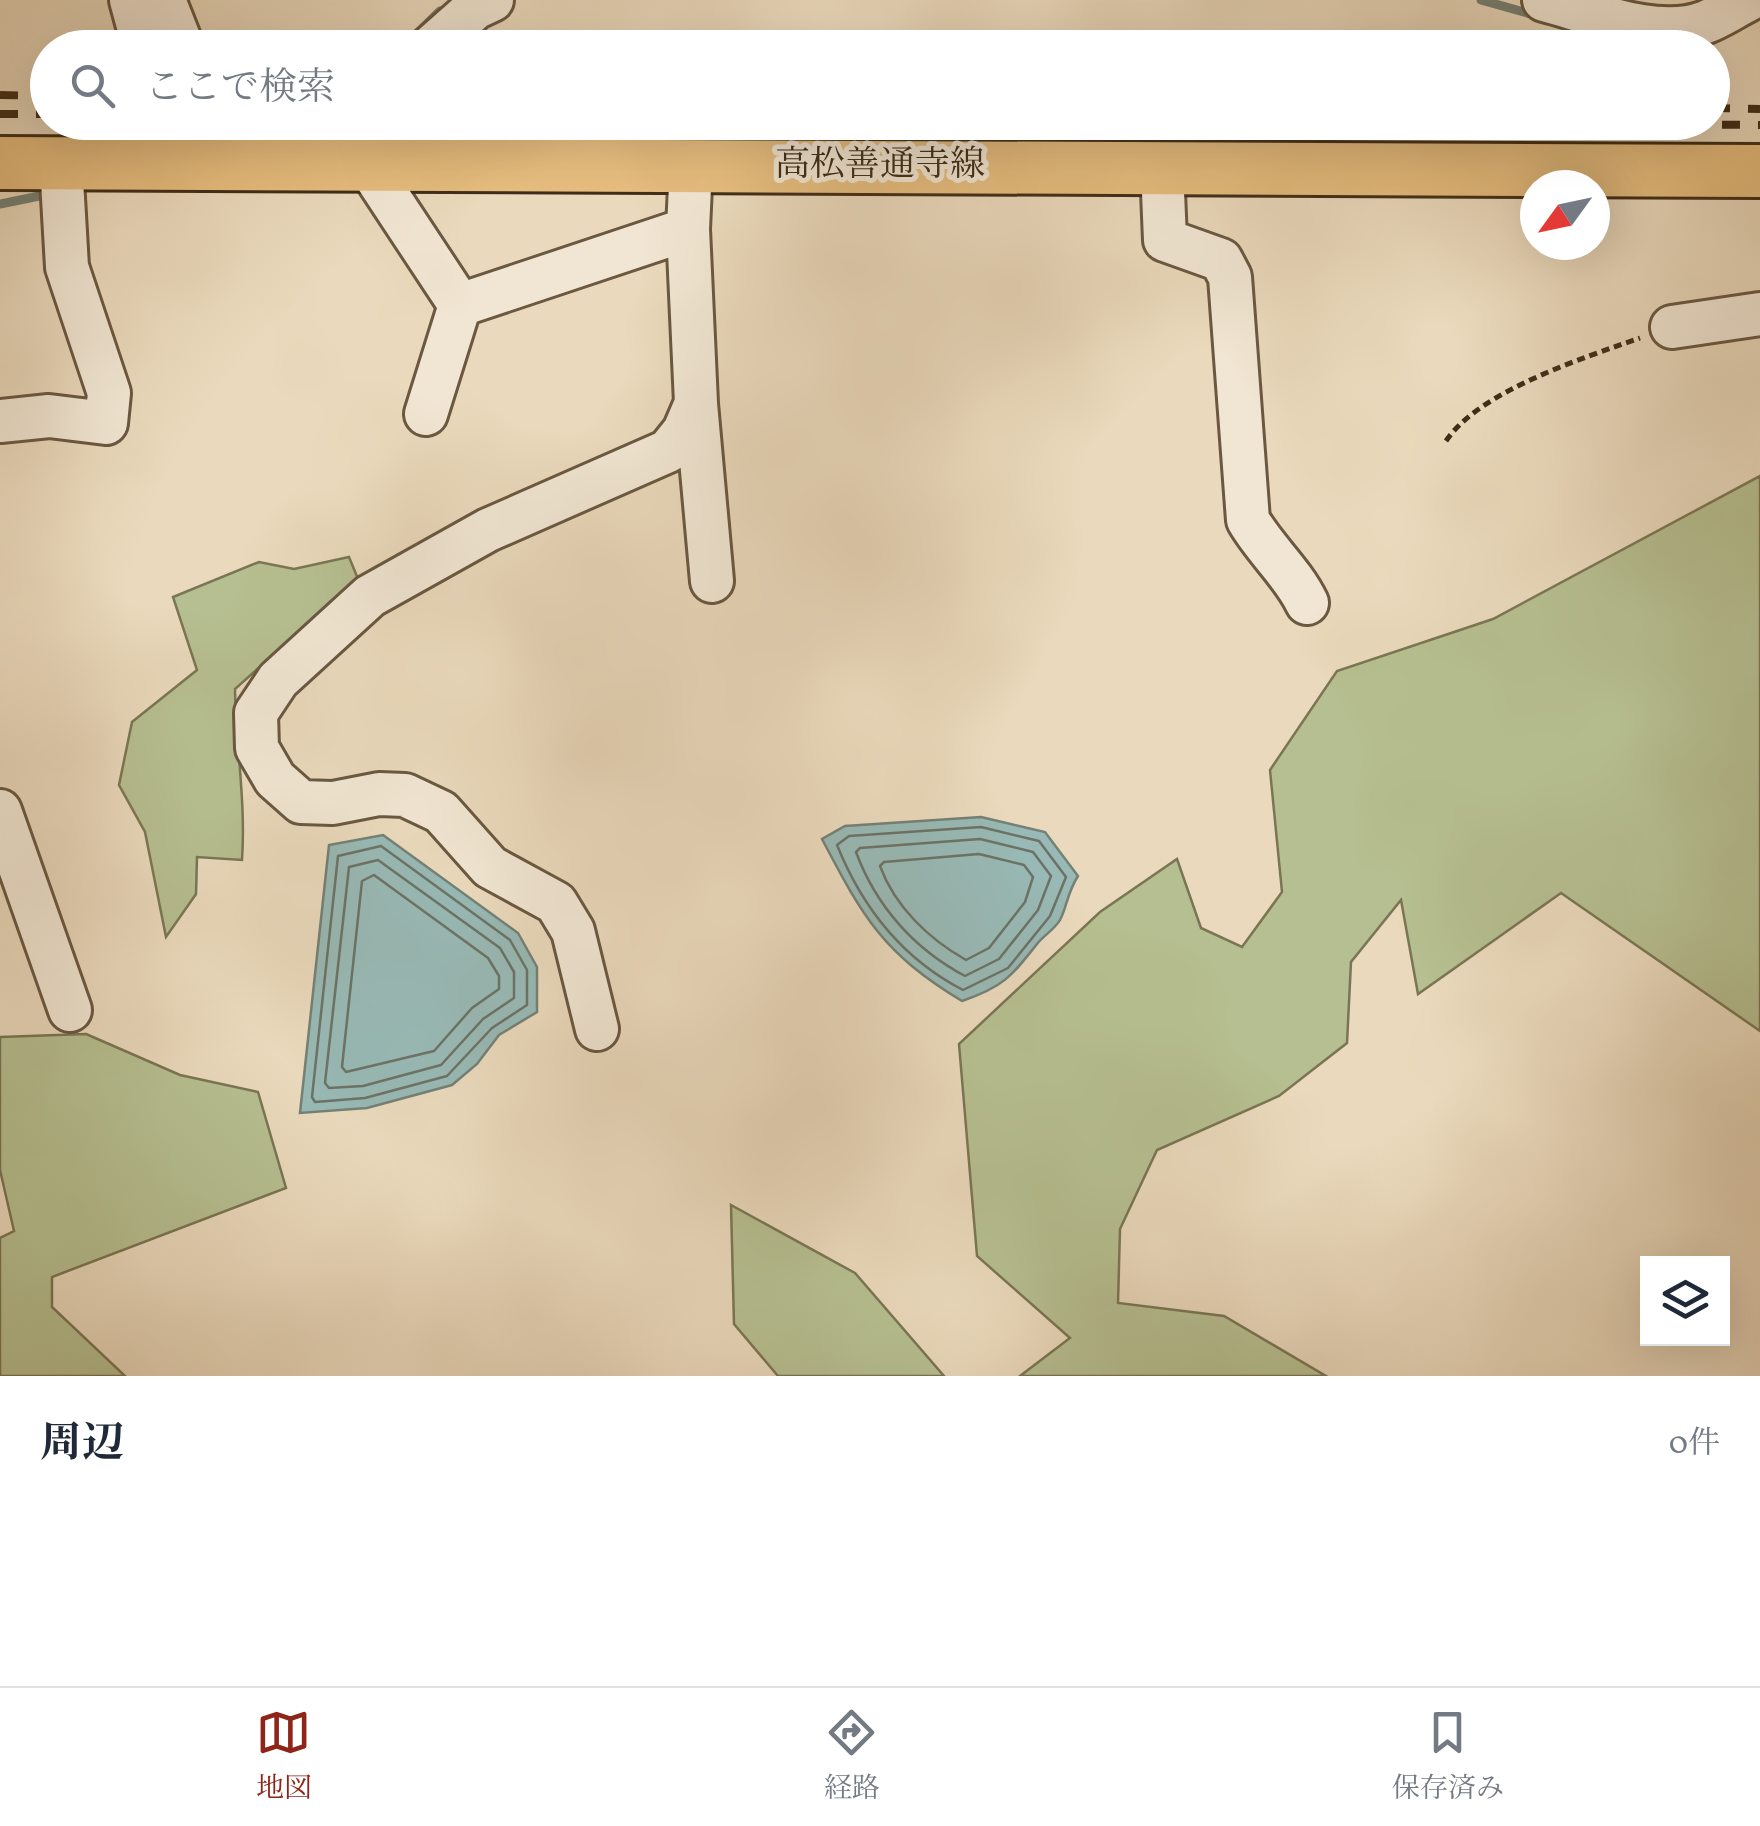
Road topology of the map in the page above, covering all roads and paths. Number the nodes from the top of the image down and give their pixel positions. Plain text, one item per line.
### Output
1 (130, 0) edge
2 (164, 0) edge
3 (492, 0) edge
4 (1544, 0) edge
5 (1748, 0) edge
6 (139, 30) edge
7 (176, 30) edge
8 (450, 30) edge
9 (171, 143) edge
10 (367, 164) junction
11 (691, 166) junction
12 (21, 168) edge
13 (1162, 168) junction
14 (1760, 171) edge
15 (688, 229) junction
16 (460, 305) junction
17 (1755, 326) edge
18 (1672, 327) joint
19 (696, 403) junction
20 (426, 414) dead end
21 (0, 422) edge
22 (1446, 442) dead end
23 (712, 581) dead end
24 (1307, 604) dead end
25 (0, 811) edge
26 (70, 1010) dead end
27 (596, 1029) dead end

1 - 6 street
2 - 7 street
3 - 8 street
4 - 5 street
9 - 10 main road, 高松善通寺線
9 - 12 main road, 高松善通寺線
10 - 11 main road, 高松善通寺線
10 - 16 street
11 - 13 main road, 高松善通寺線
11 - 15 street
12 - 21 street
13 - 14 main road, 高松善通寺線
13 - 24 street
15 - 16 street
15 - 19 street
16 - 20 street
17 - 18 street
18 - 22 path
19 - 23 street
19 - 27 street
25 - 26 street

